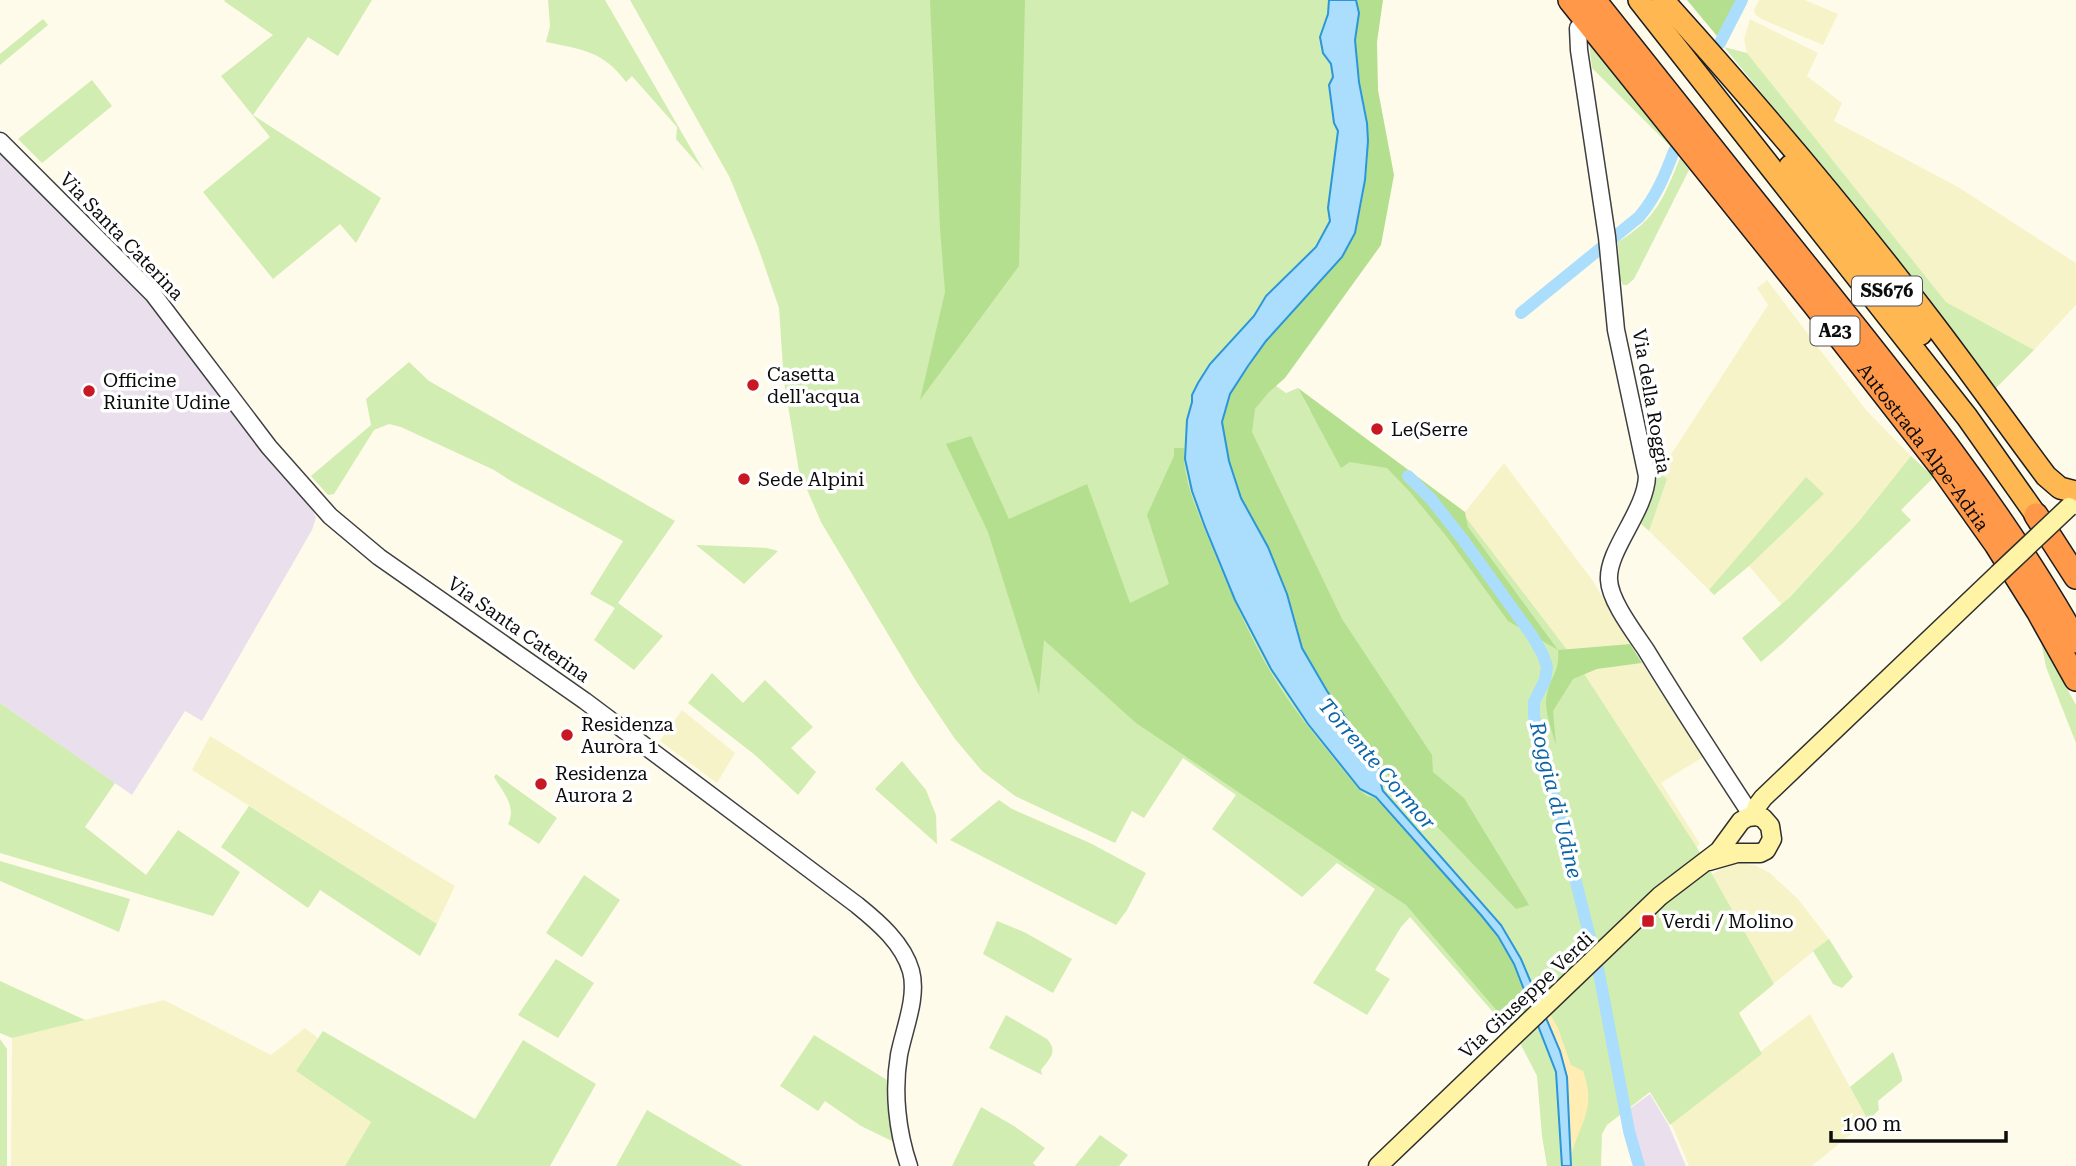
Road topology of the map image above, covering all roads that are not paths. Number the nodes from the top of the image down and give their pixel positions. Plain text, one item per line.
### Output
1 (1570, 0) edge
2 (1594, 0) edge
3 (1639, 0) edge
4 (1661, 0) edge
5 (1578, 29) dead end
6 (1718, 87) junction
7 (0, 141) edge
8 (2074, 499) edge
9 (2040, 510) junction
10 (2076, 551) edge
11 (2076, 577) edge
12 (2076, 641) edge
13 (2076, 679) edge
14 (1782, 782) junction
15 (1731, 784) junction
16 (1763, 798) junction
17 (1749, 822) junction
18 (1746, 852) junction
19 (1709, 861) junction
20 (909, 1166) edge
21 (1377, 1166) edge

1 - 13 highway, Autostrada Alpe-Adria / A23
2 - 12 highway, Autostrada Alpe-Adria / A23
3 - 6 highway, SS676
4 - 6 highway, SS676
4 - 8 highway
5 - 15 street, Via della Roggia
6 - 9 highway, SS676
7 - 20 street, Via Santa Caterina
8 - 14 main road, Via Giuseppe Verdi, bridge
9 - 10 highway
9 - 11 highway
14 - 16 main road, Via Giuseppe Verdi
14 - 17 main road, Via Giuseppe Verdi
15 - 16 street
15 - 17 street, Via della Roggia
16 - 17 main road, Via Giuseppe Verdi
17 - 18 main road
17 - 18 main road, Via Giuseppe Verdi
17 - 19 main road, Via Giuseppe Verdi
18 - 19 main road, Via Giuseppe Verdi
19 - 21 main road, Via Giuseppe Verdi

